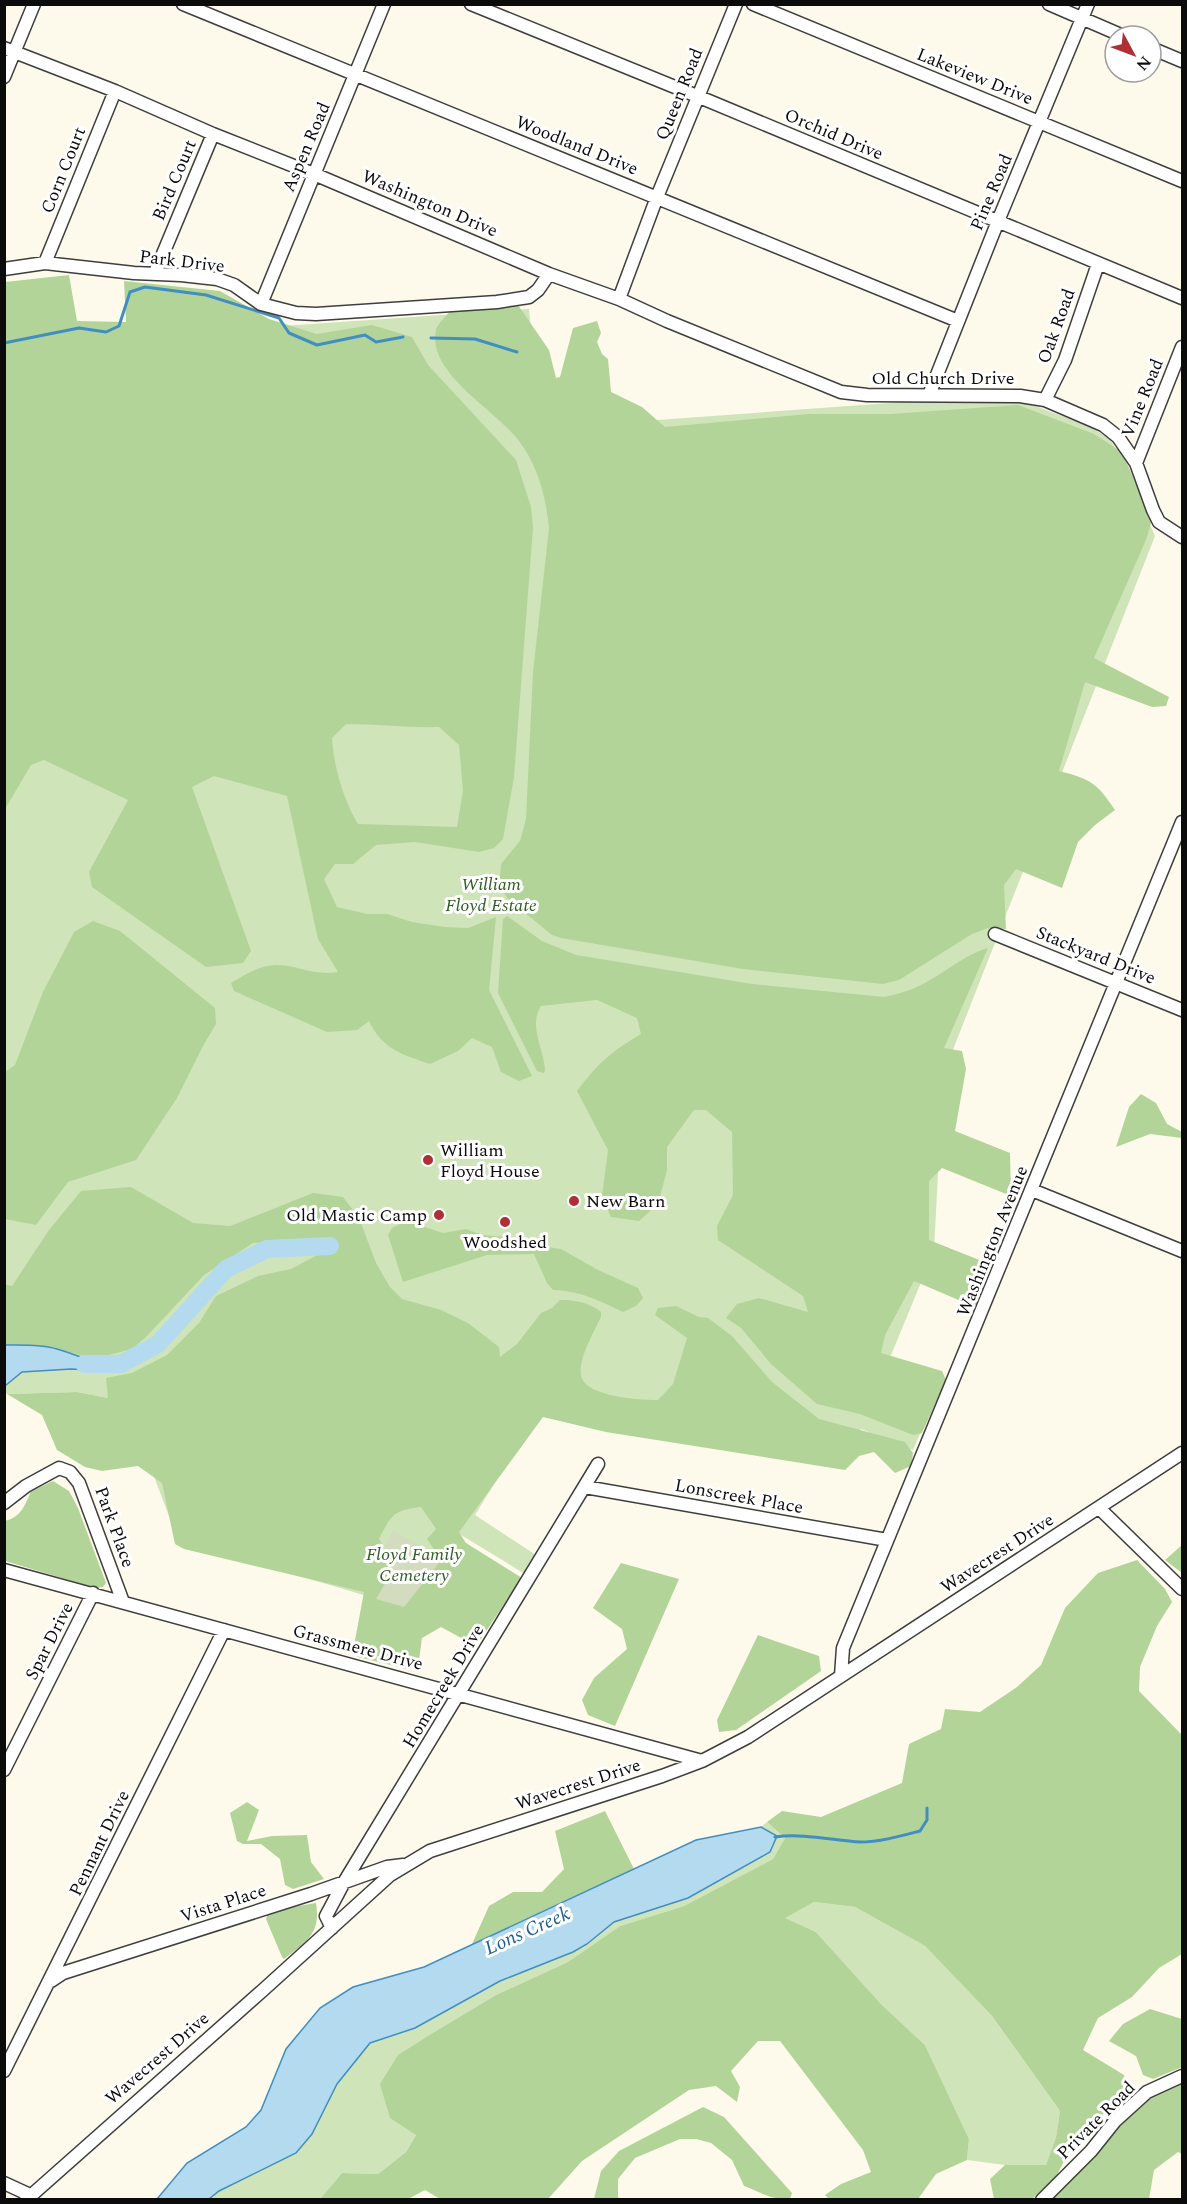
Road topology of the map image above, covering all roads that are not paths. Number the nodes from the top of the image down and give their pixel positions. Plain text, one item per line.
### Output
1 (34, 4) edge
2 (183, 4) edge
3 (384, 4) edge
4 (471, 4) edge
5 (736, 4) edge
6 (753, 4) edge
7 (1049, 4) edge
8 (1088, 4) edge
9 (1083, 18) junction
10 (1103, 27) edge
11 (10, 50) edge
12 (1163, 53) edge
13 (1182, 61) edge
14 (355, 75) junction
15 (4, 77) edge
16 (115, 91) junction
17 (697, 96) junction
18 (1040, 123) junction
19 (213, 134) junction
20 (314, 174) junction
21 (1182, 181) edge
22 (657, 197) junction
23 (998, 221) junction
24 (45, 263) junction
25 (1098, 264) junction
26 (4, 269) edge
27 (154, 273) junction
28 (549, 274) junction
29 (1182, 298) edge
30 (619, 299) junction
31 (261, 304) junction
32 (958, 321) junction
33 (1182, 346) edge
34 (841, 392) joint
35 (929, 394) junction
36 (1045, 400) junction
37 (1136, 463) junction
38 (1182, 537) edge
39 (1182, 822) edge
40 (995, 934) dead end
41 (1117, 983) junction
42 (1182, 1010) edge
43 (1032, 1190) junction
44 (1182, 1251) edge
45 (1182, 1453) edge
46 (598, 1464) dead end
47 (585, 1487) junction
48 (4, 1503) edge
49 (1099, 1508) junction
50 (887, 1540) junction
51 (4, 1570) edge
52 (1182, 1589) edge
53 (93, 1593) junction
54 (123, 1602) junction
55 (224, 1630) junction
56 (841, 1676) junction
57 (459, 1693) junction
58 (702, 1761) junction
59 (4, 1770) edge
60 (407, 1865) junction
61 (342, 1884) junction
62 (332, 1928) junction
63 (51, 1981) junction
64 (4, 2071) edge
65 (1182, 2076) edge
66 (4, 2183) edge
67 (28, 2197) edge
68 (1042, 2199) edge

1 - 11 street
2 - 14 street, Woodland Drive
3 - 14 street, Aspen Road
4 - 17 street, Orchid Drive
5 - 17 street, Queen Road
6 - 18 street, Lakeview Drive
7 - 9 street
8 - 9 street, Pine Road
9 - 10 street
9 - 18 street, Pine Road
11 - 15 street
11 - 16 street, Washington Drive
12 - 13 street
14 - 20 street, Aspen Road
14 - 22 street, Woodland Drive
16 - 19 street, Washington Drive
16 - 24 street, Corn Court
17 - 22 street, Queen Road
17 - 23 street, Orchid Drive
18 - 21 street, Lakeview Drive
18 - 23 street, Pine Road
19 - 20 street, Washington Drive
19 - 27 street, Bird Court
20 - 28 street, Washington Drive
20 - 31 street, Aspen Road
22 - 30 street, Queen Road
22 - 32 street, Woodland Drive
23 - 25 street, Orchid Drive
23 - 32 street, Pine Road
24 - 26 street, Park Drive
24 - 27 street, Park Drive
25 - 29 street, Orchid Drive
25 - 36 street, Oak Road
27 - 31 street, Park Drive
28 - 30 street, Washington Drive
28 - 31 street, Park Drive
30 - 34 street, Washington Drive
32 - 35 street, Pine Road
33 - 37 street, Vine Road
34 - 35 street, Old Church Drive
35 - 36 street, Old Church Drive
36 - 37 street, Old Church Drive
37 - 38 street, Old Church Drive
39 - 41 street, Washington Avenue
40 - 41 street, Stackyard Drive
41 - 42 street, Stackyard Drive
41 - 43 street, Washington Avenue
43 - 44 street
43 - 50 street, Washington Avenue
45 - 49 street, Wavecrest Drive
46 - 47 street, Homecreek Drive
47 - 50 street, Lonscreek Place
47 - 57 street, Homecreek Drive
48 - 54 street, Park Place
49 - 52 street
49 - 56 street, Wavecrest Drive
50 - 56 street, Washington Avenue
51 - 53 street, Grassmere Drive
53 - 54 street, Grassmere Drive
53 - 59 street, Spar Drive
54 - 55 street, Grassmere Drive
55 - 57 street, Grassmere Drive
55 - 63 street, Pennant Drive
56 - 58 street, Wavecrest Drive
57 - 58 street, Grassmere Drive
57 - 61 street, Homecreek Drive
58 - 60 street, Wavecrest Drive
60 - 61 street, Vista Place
60 - 62 street, Wavecrest Drive
61 - 62 street, Homecreek Drive
61 - 63 street, Vista Place
62 - 67 street, Wavecrest Drive
63 - 64 street, Pennant Drive
65 - 68 street, Private Road
66 - 67 street

